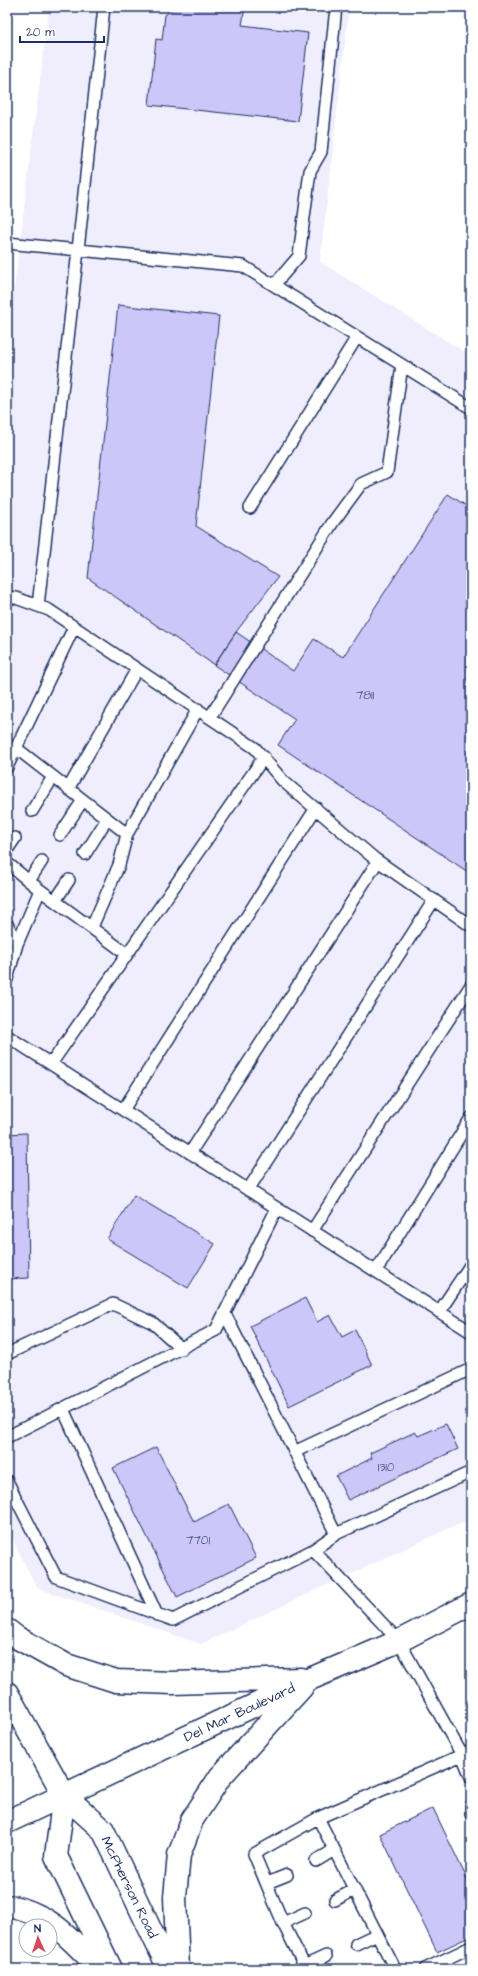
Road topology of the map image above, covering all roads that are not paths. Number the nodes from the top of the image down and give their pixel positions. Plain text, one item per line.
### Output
1 (104, 7) edge
2 (336, 7) edge
3 (7, 243) edge
4 (78, 250) junction
5 (274, 286) junction
6 (356, 337) junction
7 (402, 365) junction
8 (471, 408) edge
9 (250, 508) dead end
10 (7, 597) edge
11 (38, 606) junction
12 (74, 627) junction
13 (137, 669) junction
14 (198, 709) junction
15 (210, 717) junction
16 (16, 748) junction
17 (264, 757) junction
18 (7, 767) edge
19 (53, 777) junction
20 (68, 789) junction
21 (83, 800) junction
22 (316, 808) junction
23 (32, 811) dead end
24 (107, 819) junction
25 (127, 834) junction
26 (60, 835) dead end
27 (15, 838) dead end
28 (7, 850) edge
29 (86, 854) dead end
30 (42, 861) dead end
31 (378, 861) junction
32 (7, 863) edge
33 (68, 880) dead end
34 (29, 881) junction
35 (40, 890) junction
36 (434, 900) junction
37 (55, 901) junction
38 (7, 924) edge
39 (471, 926) edge
40 (92, 927) junction
41 (17, 944) junction
42 (127, 954) junction
43 (7, 979) edge
44 (471, 985) edge
45 (7, 1036) edge
46 (51, 1064) junction
47 (123, 1110) junction
48 (471, 1118) edge
49 (190, 1153) junction
50 (248, 1190) junction
51 (277, 1208) junction
52 (312, 1231) junction
53 (471, 1264) edge
54 (376, 1271) junction
55 (439, 1312) junction
56 (225, 1314) junction
57 (471, 1332) edge
58 (182, 1349) junction
59 (7, 1354) edge
60 (471, 1369) edge
61 (63, 1409) junction
62 (7, 1437) edge
63 (294, 1452) junction
64 (471, 1472) edge
65 (7, 1481) edge
66 (336, 1534) junction
67 (313, 1550) junction
68 (471, 1604) edge
69 (157, 1615) junction
70 (7, 1630) edge
71 (399, 1641) junction
72 (310, 1678) junction
73 (7, 1693) edge
74 (466, 1753) edge
75 (471, 1777) edge
76 (64, 1795) junction
77 (471, 1806) edge
78 (471, 1814) edge
79 (318, 1818) junction
80 (7, 1822) edge
81 (334, 1850) junction
82 (316, 1861) dead end
83 (287, 1875) dead end
84 (267, 1883) junction
85 (354, 1890) junction
86 (335, 1900) dead end
87 (7, 1906) edge
88 (305, 1913) dead end
89 (283, 1923) junction
90 (377, 1934) junction
91 (356, 1944) dead end
92 (471, 1947) edge
93 (326, 1956) dead end
94 (305, 1968) edge
95 (100, 1969) edge
96 (112, 1969) edge
97 (169, 1969) edge
98 (178, 1969) edge
99 (394, 1969) edge
100 (425, 1969) edge

1 - 4 lane
2 - 5 lane
3 - 4 lane
4 - 5 lane
4 - 11 lane
5 - 6 lane
6 - 7 lane
6 - 9 lane
7 - 8 lane
7 - 15 lane
10 - 11 lane
11 - 12 lane
12 - 13 lane
12 - 16 lane
13 - 14 lane
13 - 20 lane
14 - 15 lane
14 - 25 lane
15 - 17 lane
16 - 18 lane
16 - 19 lane
17 - 22 lane
17 - 42 lane
19 - 20 lane
19 - 23 lane
20 - 21 lane
21 - 24 lane
21 - 26 lane
22 - 31 lane
22 - 47 lane
24 - 25 lane
24 - 29 lane
25 - 40 lane
27 - 28 lane
30 - 34 lane
31 - 36 lane
31 - 49 lane
32 - 34 lane
33 - 37 lane
34 - 35 lane
35 - 37 lane
35 - 41 lane
36 - 39 lane
36 - 50 lane
37 - 40 lane
38 - 41 lane
40 - 42 lane
41 - 43 lane
42 - 46 lane
44 - 52 lane
45 - 46 lane
46 - 47 lane
47 - 49 lane
48 - 54 lane
49 - 50 lane
50 - 51 lane
51 - 52 lane
51 - 56 lane
52 - 54 lane
53 - 55 lane
54 - 55 lane
55 - 57 lane
56 - 58 lane
56 - 63 lane
58 - 59 lane
58 - 61 lane
60 - 63 lane
61 - 62 lane
61 - 69 lane
63 - 66 lane
64 - 66 lane
65 - 69 lane
66 - 67 lane
67 - 69 lane
67 - 71 lane
68 - 71 main road, Del Mar Boulevard
70 - 72 main road
71 - 72 main road, Del Mar Boulevard
71 - 74 lane
72 - 76 main road, Del Mar Boulevard
72 - 98 main road
73 - 76 main road, McPherson Road
74 - 75 lane
74 - 79 lane
76 - 80 main road, Del Mar Boulevard
76 - 96 main road
76 - 97 main road, McPherson Road
77 - 78 lane
79 - 81 lane
79 - 84 lane
81 - 82 lane
81 - 85 lane
83 - 84 lane
84 - 89 lane
85 - 86 lane
85 - 90 lane
87 - 95 main road
88 - 89 lane
89 - 94 lane
90 - 91 lane
90 - 99 lane
92 - 100 lane
93 - 94 lane

